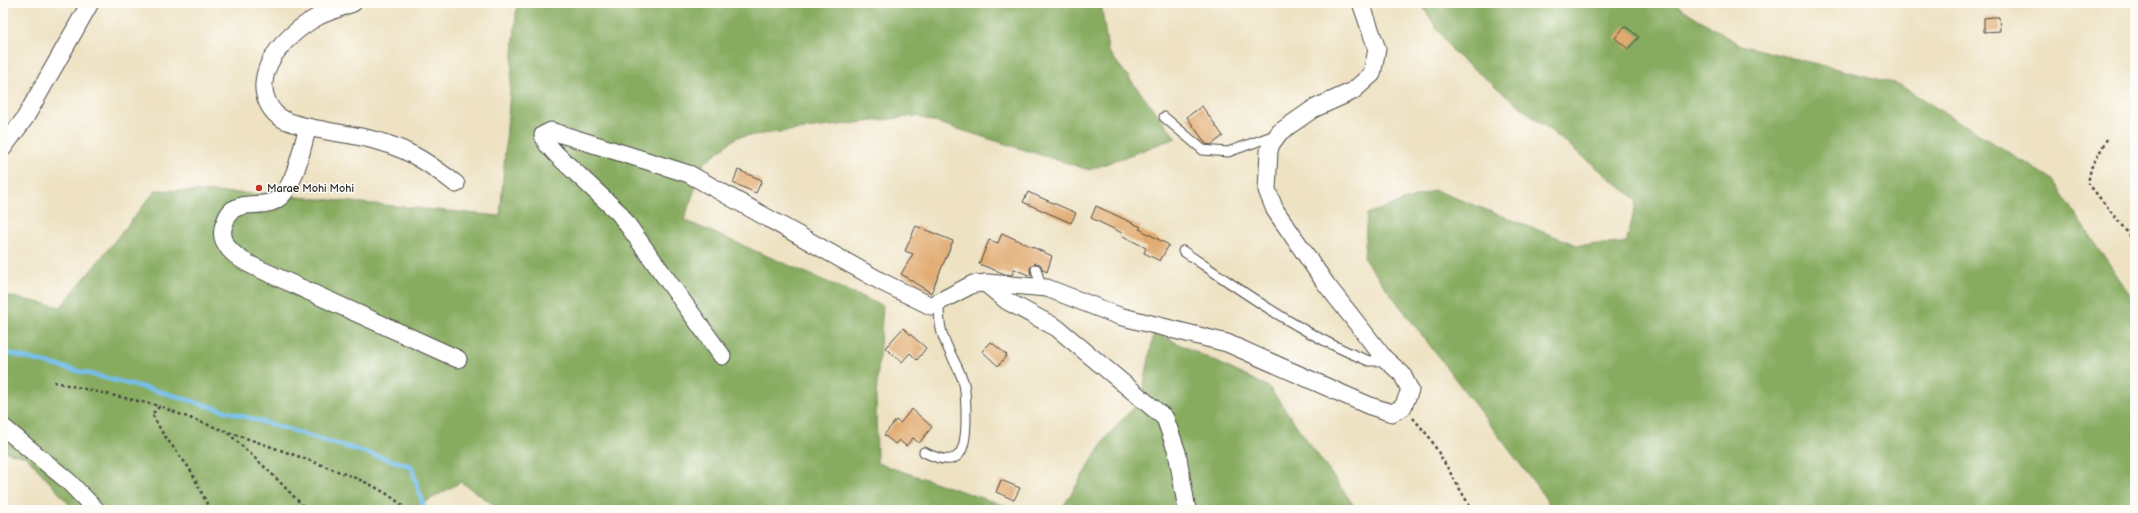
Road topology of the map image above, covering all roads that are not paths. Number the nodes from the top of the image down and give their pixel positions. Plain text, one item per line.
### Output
1 (90, 3) edge
2 (353, 3) edge
3 (1361, 3) edge
4 (1164, 117) dead end
5 (308, 127) junction
6 (1278, 134) junction
7 (3, 148) edge
8 (456, 184) dead end
9 (1183, 251) dead end
10 (1036, 268) dead end
11 (984, 283) junction
12 (1041, 287) junction
13 (939, 303) junction
14 (722, 356) dead end
15 (1384, 358) junction
16 (458, 359) dead end
17 (3, 427) edge
18 (924, 452) dead end
19 (96, 510) edge
20 (1187, 510) edge

1 - 7 street
2 - 5 street
3 - 6 street
4 - 6 lane
5 - 8 street
5 - 16 street
6 - 15 street
9 - 15 lane
10 - 12 lane
11 - 12 street
11 - 13 street
11 - 20 street
12 - 15 street
13 - 14 street
13 - 18 lane
17 - 19 street

